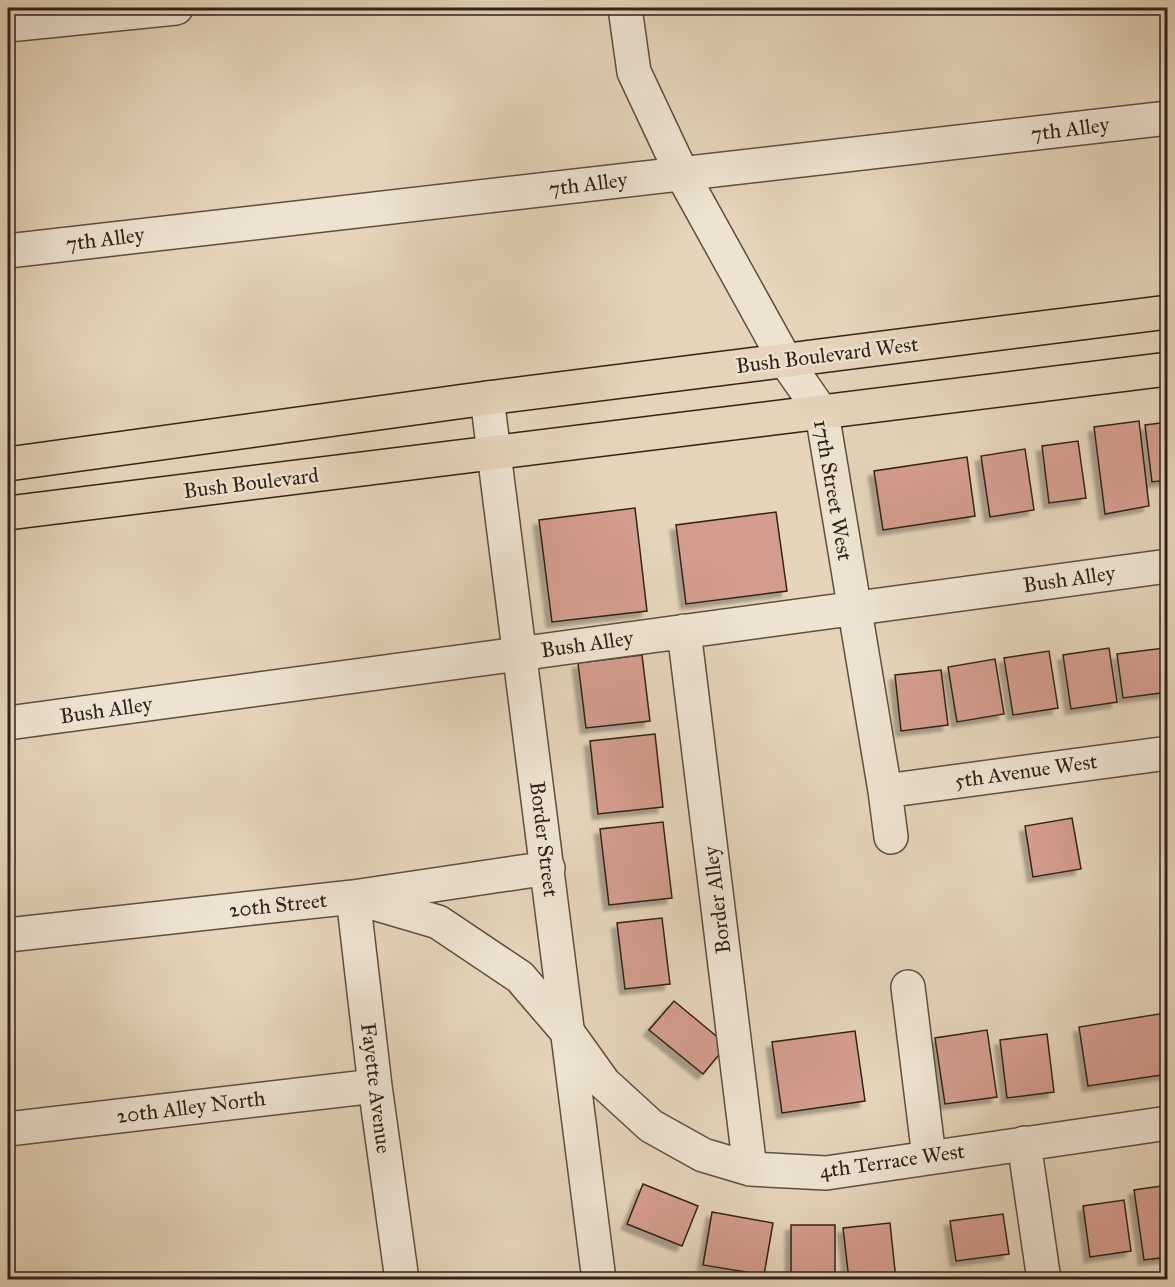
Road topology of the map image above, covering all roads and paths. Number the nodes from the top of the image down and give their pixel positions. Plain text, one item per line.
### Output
1 (176, 8) edge
2 (625, 8) edge
3 (8, 25) edge
4 (1167, 118) edge
5 (682, 174) junction
6 (8, 250) edge
7 (1167, 312) edge
8 (785, 360) junction
9 (1167, 369) edge
10 (488, 398) junction
11 (822, 413) junction
12 (494, 454) junction
13 (8, 464) edge
14 (8, 513) edge
15 (1167, 566) edge
16 (854, 608) junction
17 (684, 631) junction
18 (520, 654) junction
19 (8, 723) edge
20 (1167, 753) edge
21 (885, 790) junction
22 (891, 837) dead end
23 (548, 868) junction
24 (353, 897) junction
25 (8, 935) edge
26 (908, 987) dead end
27 (569, 1034) junction
28 (375, 1086) junction
29 (1167, 1123) edge
30 (8, 1129) edge
31 (1024, 1143) junction
32 (929, 1157) junction
33 (750, 1169) junction
34 (402, 1280) edge
35 (599, 1280) edge
36 (1044, 1280) edge

1 - 3 street
2 - 5 street, 17th Street West
4 - 5 street, 7th Alley
5 - 6 street, 7th Alley
5 - 8 street, 17th Street West
7 - 8 main road, Bush Boulevard West
8 - 10 main road, Bush Boulevard West
8 - 11 street, 17th Street West
9 - 11 main road
10 - 12 street, Border Street
10 - 13 main road
11 - 12 main road
11 - 16 street, 17th Street West
12 - 14 main road, Bush Boulevard
12 - 18 street, Border Street
15 - 16 street, Bush Alley
16 - 17 street, Bush Alley
16 - 21 street, 17th Street West
17 - 18 street, Bush Alley
17 - 33 street, Border Alley
18 - 19 street, Bush Alley
18 - 23 street, Border Street
20 - 21 street, 5th Avenue West
21 - 22 street, 17th Street West
23 - 24 street, 20th Street
23 - 27 street, Border Street
24 - 25 street, 20th Street
24 - 27 street, 4th Terrace West
24 - 28 street, Fayette Avenue
26 - 32 street
27 - 33 street, 4th Terrace West
27 - 35 street, Border Street
28 - 30 street, 20th Alley North
28 - 34 street, Fayette Avenue
29 - 31 street, 4th Terrace West
31 - 32 street, 4th Terrace West
31 - 36 street
32 - 33 street, 4th Terrace West

